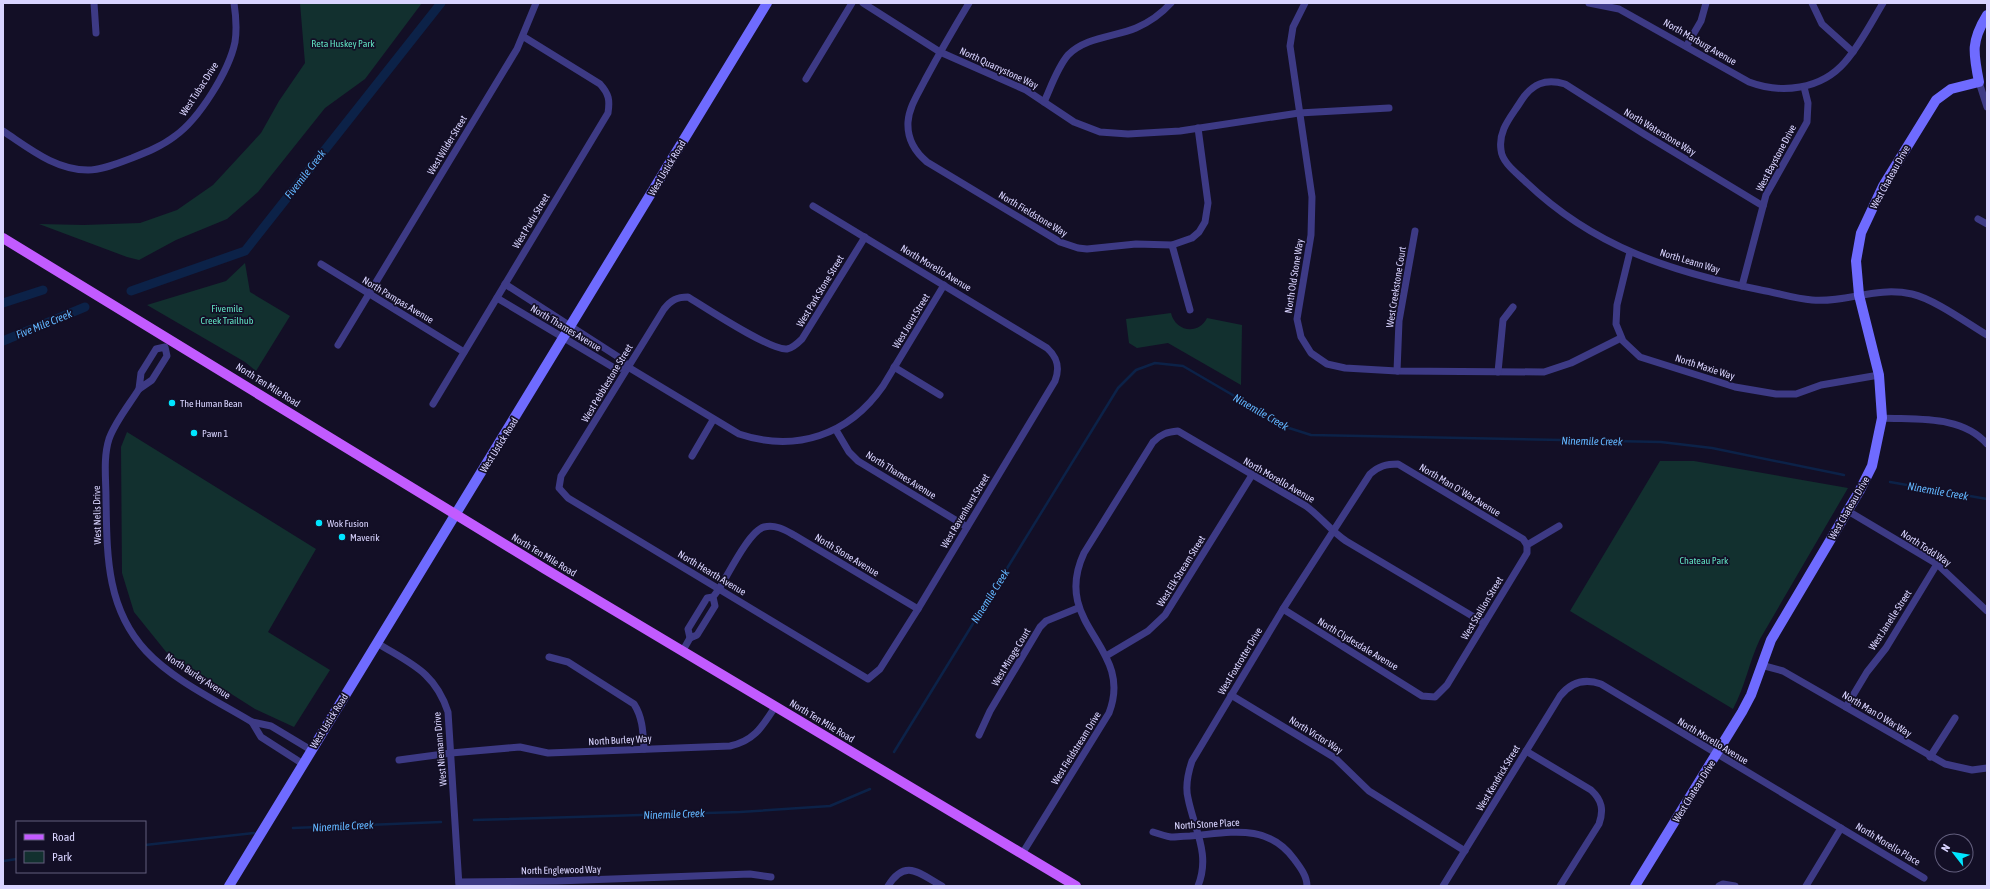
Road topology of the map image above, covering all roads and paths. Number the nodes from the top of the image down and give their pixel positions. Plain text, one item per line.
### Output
1 (94, 3) edge
2 (234, 3) edge
3 (536, 3) edge
4 (767, 3) edge
5 (852, 3) edge
6 (863, 3) edge
7 (969, 3) edge
8 (1171, 3) edge
9 (1305, 3) edge
10 (1589, 3) edge
11 (1706, 3) edge
12 (1812, 3) edge
13 (1883, 3) edge
14 (1987, 15) edge
15 (96, 33) dead end
16 (524, 37) junction
17 (1687, 46) junction
18 (940, 52) junction
19 (1852, 52) junction
20 (806, 79) dead end
21 (1544, 81) joint
22 (1979, 82) junction
23 (1804, 87) junction
24 (1044, 102) junction
25 (1987, 106) edge
26 (1389, 108) dead end
27 (1299, 113) junction
28 (1198, 128) junction
29 (3, 131) edge
30 (813, 206) dead end
31 (1763, 206) junction
32 (1978, 219) dead end
33 (1987, 224) edge
34 (1415, 231) dead end
35 (865, 237) junction
36 (3, 238) edge
37 (1172, 245) junction
38 (1630, 252) junction
39 (321, 264) dead end
40 (505, 284) junction
41 (944, 285) junction
42 (1742, 286) junction
43 (368, 294) junction
44 (1859, 295) junction
45 (497, 298) junction
46 (670, 302) joint
47 (1513, 307) dead end
48 (1190, 310) dead end
49 (571, 326) junction
50 (1987, 335) edge
51 (1621, 338) junction
52 (563, 339) junction
53 (168, 343) junction
54 (338, 345) dead end
55 (1047, 348) joint
56 (464, 352) junction
57 (628, 367) junction
58 (894, 367) junction
59 (1397, 371) junction
60 (1498, 372) junction
61 (1878, 375) junction
62 (138, 389) junction
63 (940, 395) dead end
64 (433, 404) dead end
65 (1882, 418) junction
66 (713, 420) junction
67 (836, 430) junction
68 (1160, 436) joint
69 (766, 441) joint
70 (1987, 444) edge
71 (692, 456) dead end
72 (1378, 467) joint
73 (1252, 475) junction
74 (561, 476) joint
75 (1848, 512) junction
76 (455, 515) junction
77 (1558, 526) dead end
78 (967, 527) junction
79 (1332, 532) junction
80 (1527, 545) junction
81 (1937, 564) junction
82 (719, 589) junction
83 (713, 597) junction
84 (1078, 608) junction
85 (918, 609) junction
86 (1283, 610) junction
87 (1987, 611) edge
88 (1484, 623) junction
89 (690, 638) junction
90 (138, 641) joint
91 (377, 643) junction
92 (682, 652) junction
93 (1106, 656) junction
94 (549, 657) dead end
95 (1760, 665) junction
96 (868, 678) joint
97 (1573, 683) joint
98 (1231, 695) junction
99 (1422, 696) joint
100 (1846, 707) junction
101 (775, 708) junction
102 (1955, 718) dead end
103 (252, 722) junction
104 (979, 735) dead end
105 (644, 749) junction
106 (311, 750) junction
107 (1526, 751) junction
108 (451, 753) junction
109 (1716, 754) junction
110 (1930, 757) junction
111 (399, 760) dead end
112 (303, 764) junction
113 (1987, 768) edge
114 (1841, 828) junction
115 (1153, 832) dead end
116 (1200, 835) junction
117 (1465, 851) junction
118 (1022, 854) junction
119 (771, 877) dead end
120 (664, 878) junction
121 (1924, 878) dead end
122 (459, 884) edge
123 (231, 885) edge
124 (1721, 885) edge
125 (664, 886) edge
126 (888, 886) edge
127 (942, 886) edge
128 (1076, 886) edge
129 (1198, 886) edge
130 (1307, 886) edge
131 (1443, 886) edge
132 (1560, 886) edge
133 (1635, 886) edge
134 (1735, 886) edge
135 (1806, 886) edge

1 - 15 street
2 - 29 street, West Tubac Drive
3 - 16 street, West Wilder Street
4 - 49 main road, West Ustick Road
5 - 20 street
6 - 18 street, North Quarrystone Way
7 - 18 street, North Fieldstone Way
8 - 24 street
9 - 27 street, North Old Stone Way
10 - 17 street, North Marburg Avenue
11 - 17 street
12 - 19 street
13 - 19 street
14 - 22 main road
16 - 40 street, West Pudu Street
16 - 43 street, West Wilder Street
17 - 23 street, North Marburg Avenue
18 - 24 street, North Quarrystone Way
18 - 37 street, North Fieldstone Way
19 - 23 street
21 - 31 street, North Waterstone Way
21 - 38 street, North Leann Way
22 - 25 street
22 - 44 main road, West Chateau Drive
23 - 31 street, West Baystone Drive
24 - 28 street, North Quarrystone Way
26 - 27 street, North Quarrystone Way
27 - 28 street, North Quarrystone Way
27 - 59 street, North Old Stone Way
28 - 37 street, North Fieldstone Way
30 - 35 street, North Morello Avenue
31 - 42 street, West Baystone Drive
32 - 33 street
34 - 59 street, West Creekstone Court
35 - 41 street, North Morello Avenue
35 - 46 street, West Park Stone Street
36 - 53 main road, North Ten Mile Road
37 - 48 street
38 - 42 street, North Leann Way
38 - 51 street, North Maxie Way
39 - 43 street, North Pampas Avenue
40 - 45 street, West Pudu Street
40 - 49 street, North Thames Avenue
41 - 55 street, North Morello Avenue
41 - 58 street, West Joust Street
42 - 44 street, North Leann Way
43 - 54 street, West Wilder Street
43 - 56 street, North Pampas Avenue
44 - 50 street, North Leann Way
44 - 61 main road, West Chateau Drive
45 - 52 street, North Thames Avenue
45 - 56 street, West Pudu Street
46 - 57 street, West Pebblestone Street
47 - 60 street
49 - 52 main road, West Ustick Road
49 - 57 street, North Thames Avenue
51 - 60 street, North Old Stone Way
51 - 61 street, North Maxie Way
52 - 57 street, North Thames Avenue
52 - 76 main road, West Ustick Road
53 - 62 street, West Nelis Drive
53 - 62 street, West Nelis Drive
53 - 76 main road, North Ten Mile Road
55 - 78 street, West Ravenhurst Street
56 - 64 street, West Pudu Street
57 - 66 street, North Thames Avenue
57 - 74 street, West Pebblestone Street
58 - 63 street
58 - 67 street, West Joust Street
59 - 60 street, North Old Stone Way
61 - 65 main road, West Chateau Drive
62 - 90 street, West Nelis Drive
65 - 70 street
65 - 75 main road, West Chateau Drive
66 - 69 street, North Thames Avenue
66 - 71 street
67 - 69 street, West Joust Street
67 - 78 street, North Thames Avenue
68 - 73 street, North Morello Avenue
68 - 84 street, West Fieldstream Drive
72 - 79 street, West Foxtrotter Drive
72 - 80 street, North Man O' War Avenue
73 - 79 street, North Morello Avenue
73 - 93 street, West Elk Stream Street
74 - 82 street, North Hearth Avenue
75 - 81 street, North Todd Way
75 - 95 main road, West Chateau Drive
76 - 91 main road, West Ustick Road
76 - 92 main road, North Ten Mile Road
77 - 80 street
78 - 85 street, West Ravenhurst Street
79 - 86 street, West Foxtrotter Drive
79 - 88 street, North Morello Avenue
80 - 88 street, West Stallion Street
81 - 87 street, North Todd Way
81 - 100 street, West Janelle Street
82 - 83 street
82 - 85 street, North Stone Avenue
82 - 96 street, North Hearth Avenue
83 - 89 street
83 - 89 street
84 - 93 street, West Fieldstream Drive
84 - 104 street, West Mirage Court
85 - 96 street, West Ravenhurst Street
86 - 98 street, West Foxtrotter Drive
86 - 99 street, North Clydesdale Avenue
88 - 99 street, West Stallion Street
89 - 92 street
90 - 103 street, North Burley Avenue
91 - 106 main road, West Ustick Road
91 - 108 street, West Niemann Drive
92 - 101 main road, North Ten Mile Road
93 - 118 street, West Fieldstream Drive
94 - 105 street
95 - 100 street, North Man O War Way
95 - 109 main road, West Chateau Drive
97 - 107 street, West Kendrick Street
97 - 109 street, North Morello Avenue
98 - 116 street, West Foxtrotter Drive
98 - 117 street, North Victor Way
100 - 110 street, North Man O War Way
101 - 105 street, North Burley Way
101 - 118 main road, North Ten Mile Road
102 - 110 street
103 - 106 street, North Burley Avenue
103 - 112 street, North Burley Avenue
105 - 108 street, North Burley Way
106 - 112 main road, West Ustick Road
107 - 117 street, West Kendrick Street
107 - 132 street
108 - 111 street, North Burley Way
108 - 122 street, West Niemann Drive
109 - 114 street, North Morello Avenue
109 - 133 main road, West Chateau Drive
110 - 113 street, North Man O War Way
112 - 123 main road, West Ustick Road
114 - 121 street, North Morello Place
114 - 135 street
115 - 116 street, North Stone Place
116 - 129 street, West Foxtrotter Drive
116 - 130 street, North Stone Place
117 - 131 street, West Kendrick Street
118 - 128 main road, North Ten Mile Road
119 - 120 street, North Englewood Way
120 - 122 street, North Englewood Way
120 - 125 street
124 - 134 street
126 - 127 street

